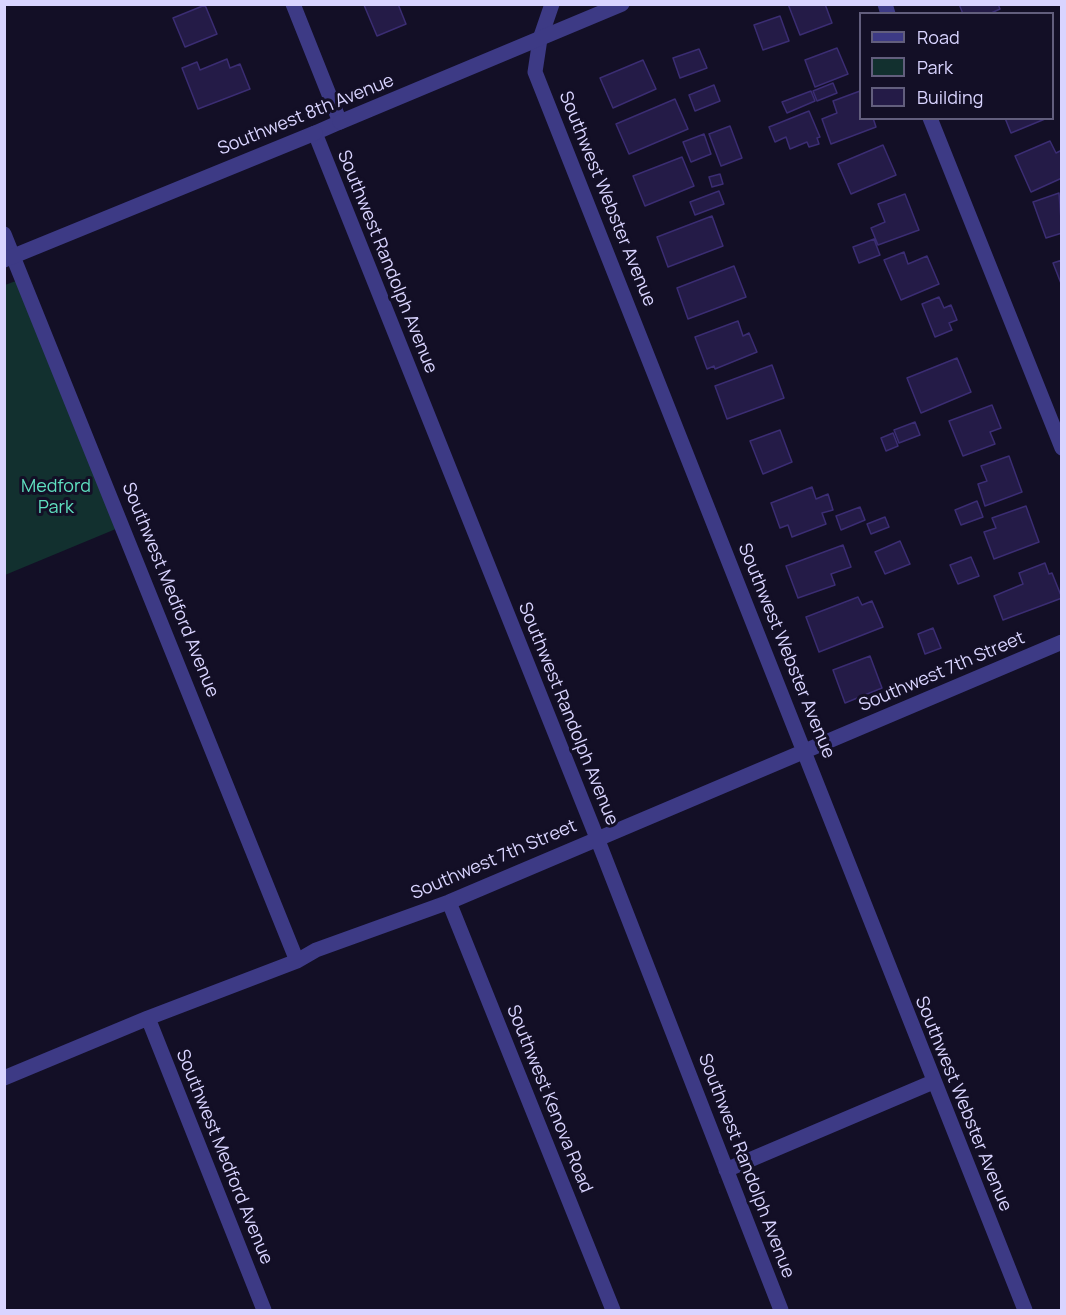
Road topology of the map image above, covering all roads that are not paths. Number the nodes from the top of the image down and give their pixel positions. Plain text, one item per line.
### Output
1 (293, 4) edge
2 (552, 4) edge
3 (622, 4) edge
4 (540, 39) junction
5 (931, 120) edge
6 (340, 122) junction
7 (315, 133) junction
8 (4, 234) edge
9 (10, 258) edge
10 (1062, 448) edge
11 (1062, 642) edge
12 (805, 751) junction
13 (597, 838) junction
14 (449, 902) junction
15 (297, 962) junction
16 (148, 1018) junction
17 (4, 1078) edge
18 (933, 1082) junction
19 (726, 1170) junction
20 (264, 1311) edge
21 (613, 1311) edge
22 (781, 1311) edge
23 (1025, 1311) edge

1 - 6 street
2 - 4 street, Southwest Webster Avenue
3 - 4 street, Southwest 8th Avenue
4 - 6 street, Southwest 8th Avenue
4 - 12 street, Southwest Webster Avenue
5 - 10 street
6 - 7 street, Southwest 8th Avenue
7 - 9 street, Southwest 8th Avenue
7 - 13 street, Southwest Randolph Avenue
8 - 9 street, Southwest Medford Avenue
9 - 15 street, Southwest Medford Avenue
11 - 12 street, Southwest 7th Street
12 - 13 street, Southwest 7th Street
12 - 18 street, Southwest Webster Avenue
13 - 14 street, Southwest 7th Street
13 - 19 street, Southwest Randolph Avenue
14 - 15 street, Southwest 7th Street
14 - 21 street, Southwest Kenova Road
15 - 16 street, Southwest 7th Street
16 - 17 street, Southwest 7th Street
16 - 20 street, Southwest Medford Avenue
18 - 19 street
18 - 23 street, Southwest Webster Avenue
19 - 22 street, Southwest Randolph Avenue

